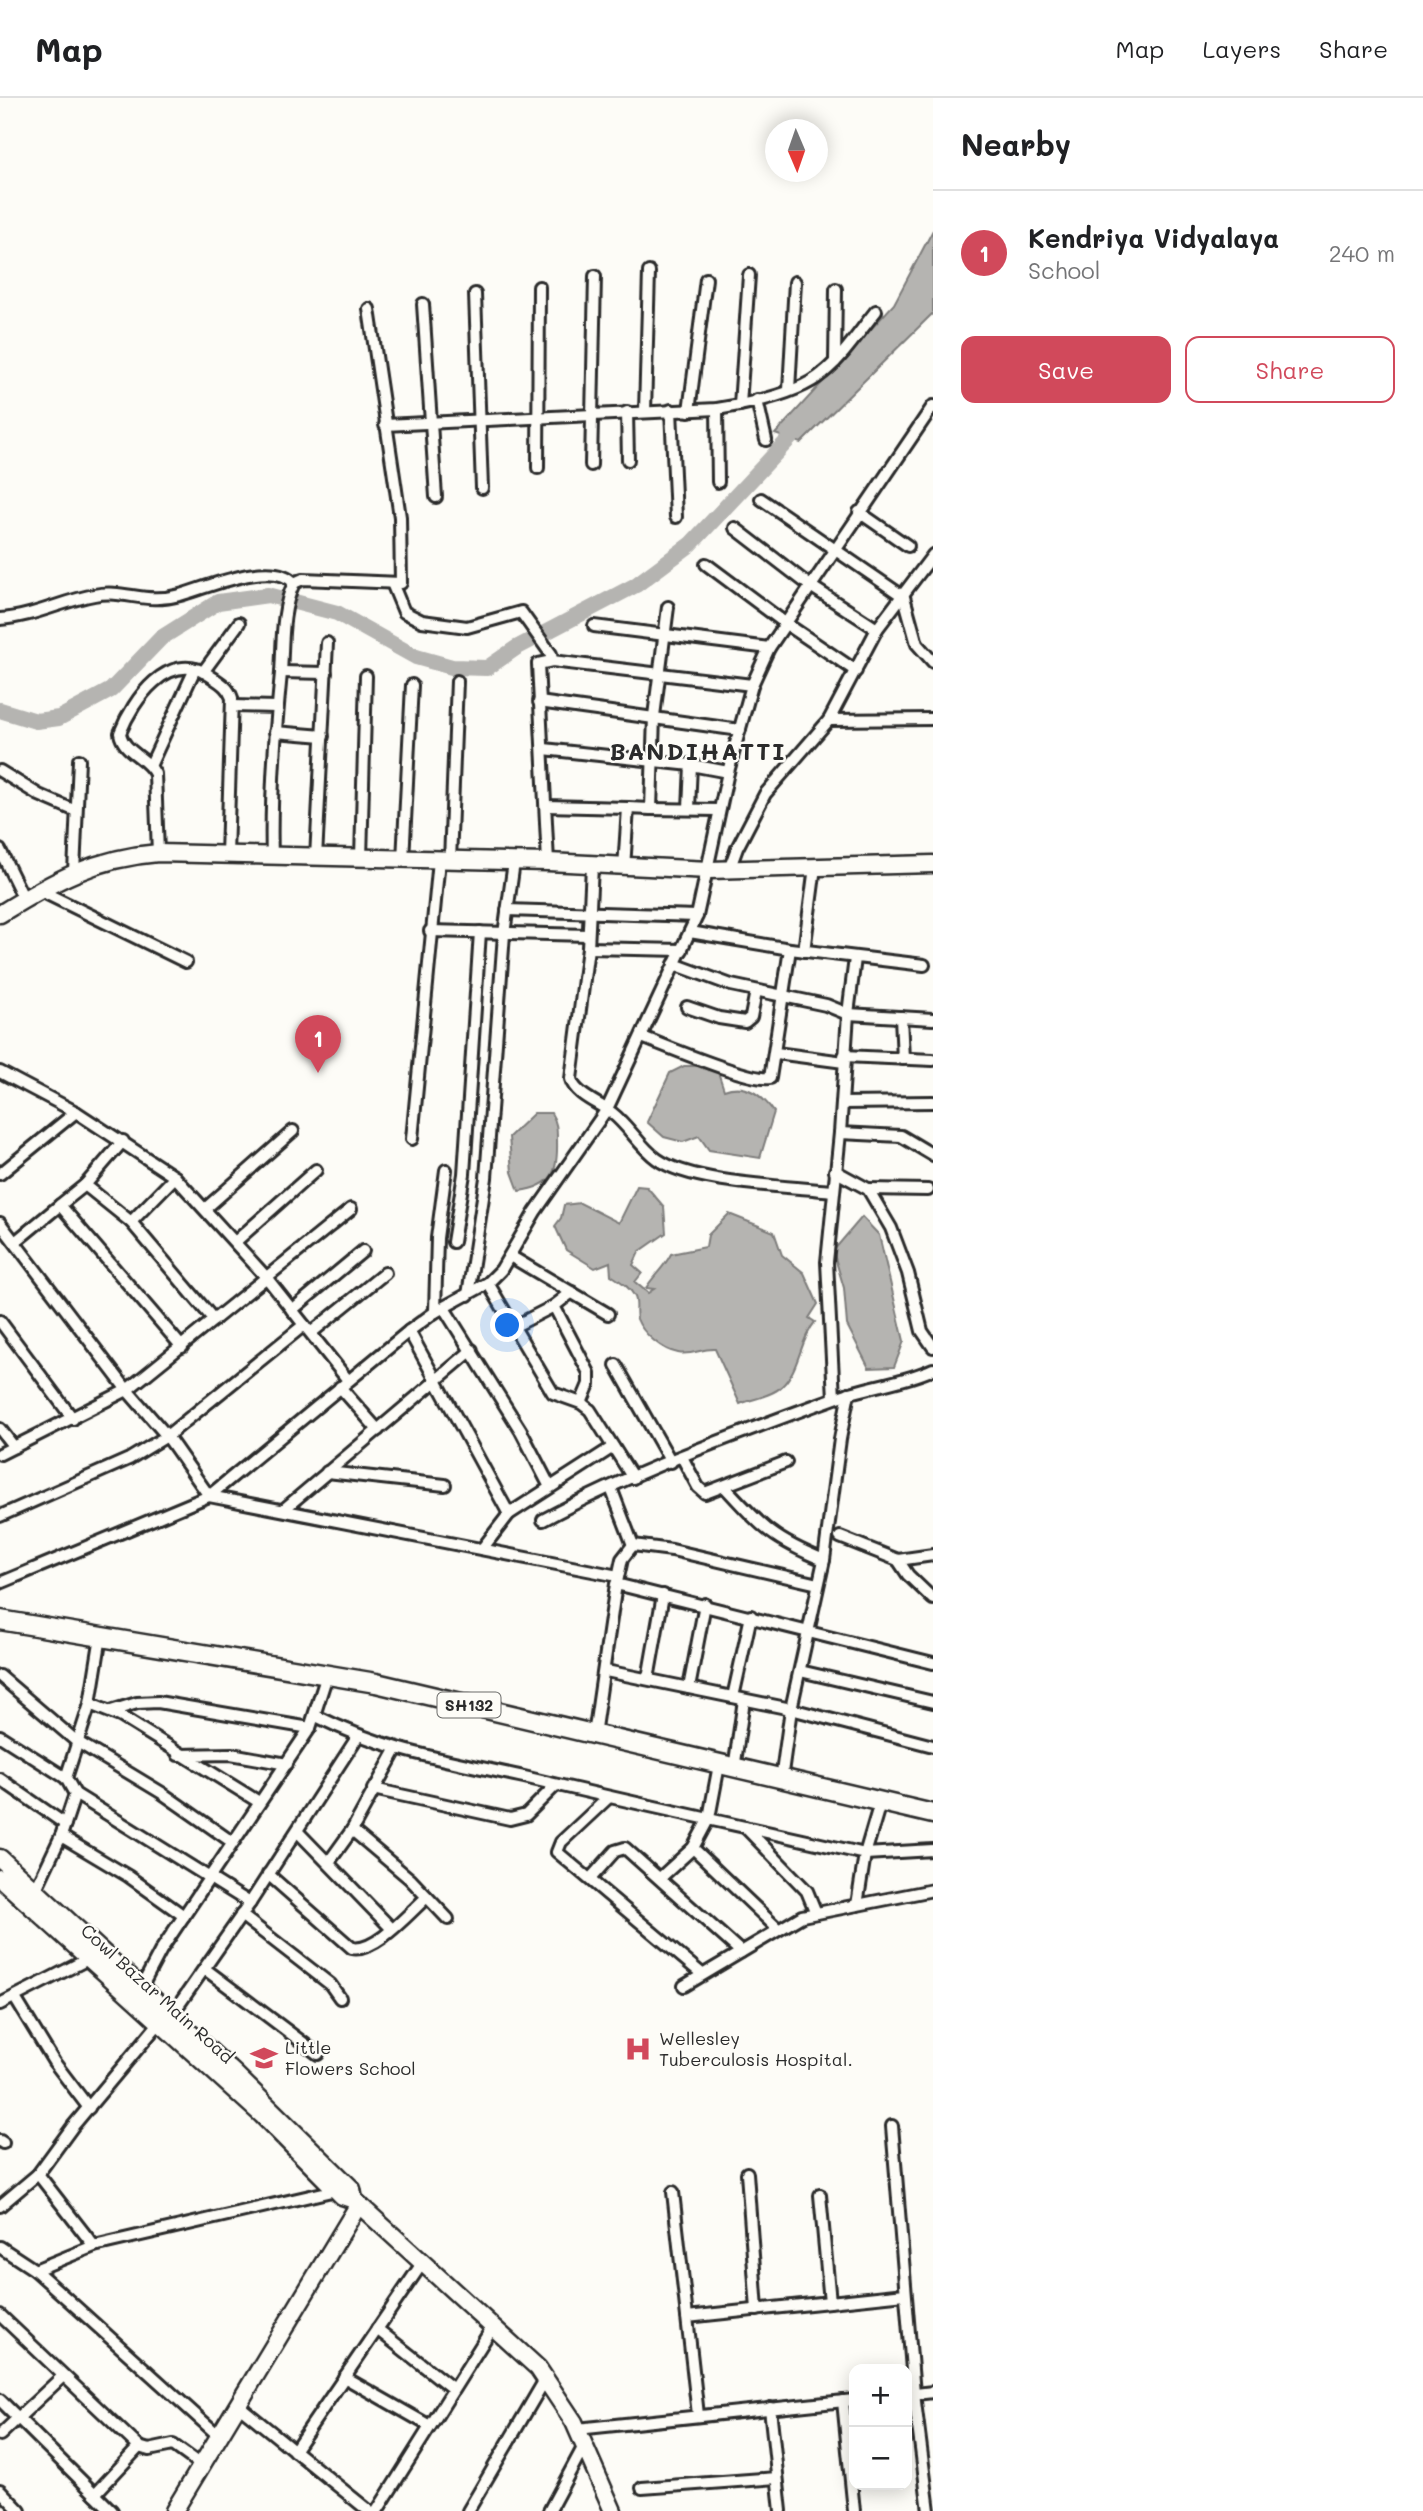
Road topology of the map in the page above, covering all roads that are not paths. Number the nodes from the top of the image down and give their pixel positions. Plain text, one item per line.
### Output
1 (649, 272) dead end
2 (749, 275) dead end
3 (595, 276) dead end
4 (706, 279) dead end
5 (795, 282) dead end
6 (539, 287) dead end
7 (836, 289) dead end
8 (475, 294) dead end
9 (423, 304) dead end
10 (369, 309) dead end
11 (876, 312) dead end
12 (835, 362) junction
13 (789, 390) junction
14 (757, 400) junction
15 (740, 405) junction
16 (933, 406) edge
17 (671, 410) junction
18 (717, 410) junction
19 (645, 411) junction
20 (689, 411) junction
21 (627, 412) junction
22 (592, 414) junction
23 (537, 416) junction
24 (481, 419) junction
25 (431, 421) junction
26 (385, 425) junction
27 (766, 440) dead end
28 (628, 460) dead end
29 (591, 465) dead end
30 (538, 468) dead end
31 (718, 482) dead end
32 (482, 488) dead end
33 (436, 497) dead end
34 (761, 499) dead end
35 (859, 512) junction
36 (676, 517) dead end
37 (735, 528) dead end
38 (908, 546) dead end
39 (835, 548) junction
40 (933, 555) edge
41 (706, 564) dead end
42 (392, 583) junction
43 (292, 586) junction
44 (809, 586) junction
45 (904, 597) junction
46 (668, 607) dead end
47 (0, 619) edge
48 (239, 622) dead end
49 (785, 623) junction
50 (594, 626) dead end
51 (877, 629) junction
52 (665, 636) junction
53 (327, 643) dead end
54 (769, 648) junction
55 (552, 657) junction
56 (933, 662) edge
57 (199, 670) junction
58 (856, 671) junction
59 (281, 672) junction
60 (659, 672) junction
61 (326, 673) junction
62 (366, 676) dead end
63 (457, 681) dead end
64 (412, 685) dead end
65 (752, 685) junction
66 (539, 702) junction
67 (233, 706) junction
68 (277, 707) junction
69 (654, 716) junction
70 (933, 719) edge
71 (829, 720) junction
72 (740, 730) junction
73 (275, 732) junction
74 (323, 736) junction
75 (544, 749) junction
76 (79, 760) dead end
77 (651, 760) junction
78 (151, 764) junction
79 (691, 765) junction
80 (0, 771) edge
81 (728, 772) junction
82 (546, 806) junction
83 (628, 808) junction
84 (651, 808) junction
85 (689, 808) junction
86 (718, 810) junction
87 (76, 811) junction
88 (0, 850) edge
89 (158, 853) junction
90 (227, 855) junction
91 (272, 857) junction
92 (316, 858) junction
93 (361, 858) junction
94 (403, 860) junction
95 (444, 860) junction
96 (514, 862) junction
97 (548, 862) junction
98 (933, 864) edge
99 (592, 866) junction
100 (815, 867) junction
101 (624, 868) junction
102 (709, 870) junction
103 (729, 870) junction
104 (74, 872) junction
105 (31, 895) junction
106 (508, 910) junction
107 (589, 912) junction
108 (0, 914) edge
109 (697, 916) junction
110 (430, 931) junction
111 (480, 932) junction
112 (690, 932) junction
113 (504, 934) junction
114 (587, 934) junction
115 (587, 948) junction
116 (682, 950) junction
117 (790, 950) junction
118 (804, 951) junction
119 (855, 958) junction
120 (186, 962) dead end
121 (674, 964) junction
122 (924, 965) dead end
123 (756, 991) junction
124 (785, 996) junction
125 (687, 1007) dead end
126 (848, 1014) junction
127 (901, 1017) junction
128 (933, 1019) edge
129 (642, 1037) junction
130 (776, 1053) junction
131 (844, 1059) junction
132 (903, 1059) junction
133 (933, 1060) edge
134 (2, 1076) edge
135 (933, 1102) edge
136 (842, 1103) junction
137 (607, 1109) junction
138 (76, 1112) junction
139 (293, 1131) dead end
140 (840, 1133) junction
141 (412, 1139) dead end
142 (123, 1141) junction
143 (933, 1155) edge
144 (316, 1170) dead end
145 (446, 1170) dead end
146 (835, 1171) junction
147 (0, 1174) edge
148 (175, 1177) junction
149 (85, 1185) junction
150 (868, 1189) junction
151 (832, 1191) junction
152 (928, 1191) dead end
153 (60, 1205) junction
154 (205, 1209) junction
155 (351, 1209) dead end
156 (131, 1222) junction
157 (0, 1223) edge
158 (15, 1242) junction
159 (235, 1242) junction
160 (453, 1242) dead end
161 (363, 1251) dead end
162 (510, 1256) junction
163 (386, 1273) dead end
164 (266, 1277) junction
165 (488, 1283) junction
166 (572, 1292) junction
167 (468, 1295) junction
168 (555, 1306) junction
169 (292, 1310) junction
170 (439, 1310) junction
171 (608, 1314) dead end
172 (215, 1320) junction
173 (0, 1321) edge
174 (515, 1326) junction
175 (308, 1329) junction
176 (409, 1331) junction
177 (182, 1347) junction
178 (933, 1347) edge
179 (472, 1350) junction
180 (616, 1365) dead end
181 (933, 1369) edge
182 (437, 1379) junction
183 (344, 1383) junction
184 (127, 1390) junction
185 (849, 1393) junction
186 (834, 1398) junction
187 (581, 1403) junction
188 (73, 1419) junction
189 (0, 1429) edge
190 (378, 1430) junction
191 (167, 1436) junction
192 (14, 1447) junction
193 (613, 1447) junction
194 (0, 1454) edge
195 (682, 1457) junction
196 (671, 1462) junction
197 (786, 1462) dead end
198 (327, 1472) junction
199 (633, 1478) junction
200 (445, 1485) dead end
201 (550, 1487) junction
202 (725, 1487) junction
203 (611, 1488) junction
204 (209, 1496) junction
205 (283, 1510) junction
206 (509, 1514) junction
207 (0, 1516) edge
208 (543, 1520) dead end
209 (840, 1537) dead end
210 (634, 1545) junction
211 (482, 1549) junction
212 (933, 1555) edge
213 (824, 1560) junction
214 (898, 1560) junction
215 (617, 1580) junction
216 (0, 1583) edge
217 (818, 1584) junction
218 (663, 1595) junction
219 (933, 1599) edge
220 (705, 1604) junction
221 (751, 1616) junction
222 (0, 1620) edge
223 (807, 1631) junction
224 (101, 1636) junction
225 (933, 1663) edge
226 (606, 1671) junction
227 (800, 1671) junction
228 (327, 1675) junction
229 (0, 1676) edge
230 (648, 1679) junction
231 (689, 1688) junction
232 (738, 1699) junction
233 (933, 1702) edge
234 (90, 1704) junction
235 (791, 1709) junction
236 (111, 1711) junction
237 (316, 1716) junction
238 (310, 1728) junction
239 (594, 1735) junction
240 (0, 1736) edge
241 (358, 1736) junction
242 (76, 1741) junction
243 (933, 1746) edge
244 (396, 1750) junction
245 (178, 1755) junction
246 (287, 1764) junction
247 (726, 1767) junction
248 (66, 1778) junction
249 (0, 1779) edge
250 (781, 1780) junction
251 (556, 1785) junction
252 (373, 1789) junction
253 (75, 1794) junction
254 (609, 1797) junction
255 (259, 1802) junction
256 (880, 1802) junction
257 (933, 1814) edge
258 (709, 1818) junction
259 (65, 1824) junction
260 (744, 1827) junction
261 (352, 1830) junction
262 (298, 1832) junction
263 (61, 1836) junction
264 (232, 1842) junction
265 (693, 1848) junction
266 (933, 1850) edge
267 (865, 1854) junction
268 (0, 1858) edge
269 (329, 1862) junction
270 (268, 1874) junction
271 (210, 1877) junction
272 (0, 1878) edge
273 (660, 1878) junction
274 (590, 1879) junction
275 (933, 1890) edge
276 (35, 1891) junction
277 (427, 1897) junction
278 (250, 1903) junction
279 (857, 1906) junction
280 (816, 1913) junction
281 (241, 1915) junction
282 (184, 1916) junction
283 (448, 1919) dead end
284 (391, 1928) junction
285 (778, 1929) junction
286 (741, 1952) junction
287 (94, 1954) junction
288 (205, 1969) junction
289 (702, 1974) junction
290 (684, 1986) dead end
291 (141, 1988) junction
292 (15, 1998) junction
293 (340, 1998) dead end
294 (0, 2004) edge
295 (166, 2019) junction
296 (318, 2054) dead end
297 (89, 2109) junction
298 (892, 2126) dead end
299 (747, 2173) dead end
300 (38, 2174) junction
301 (336, 2190) junction
302 (673, 2192) dead end
303 (820, 2195) dead end
304 (356, 2202) junction
305 (0, 2206) edge
306 (94, 2246) junction
307 (2, 2251) edge
308 (423, 2262) junction
309 (34, 2270) junction
310 (905, 2294) junction
311 (830, 2302) junction
312 (757, 2309) junction
313 (0, 2315) edge
314 (687, 2317) junction
315 (492, 2328) junction
316 (377, 2329) junction
317 (908, 2364) edge
318 (63, 2376) junction
319 (344, 2377) junction
320 (545, 2378) junction
321 (453, 2389) junction
322 (933, 2392) edge
323 (912, 2394) edge
324 (0, 2400) edge
325 (848, 2400) edge
326 (238, 2404) junction
327 (912, 2405) edge
328 (770, 2408) junction
329 (698, 2415) junction
330 (17, 2419) junction
331 (430, 2426) junction
332 (577, 2428) junction
333 (0, 2435) edge
334 (219, 2437) junction
335 (585, 2445) junction
336 (139, 2448) junction
337 (293, 2451) junction
338 (202, 2466) junction
339 (778, 2478) junction
340 (642, 2488) dead end
341 (0, 2490) edge
342 (95, 2494) junction
343 (930, 2505) edge
344 (20, 2511) edge
345 (112, 2511) edge
346 (174, 2511) edge
347 (369, 2511) edge
348 (377, 2511) edge
349 (468, 2511) edge
350 (549, 2511) edge
351 (613, 2511) edge
352 (781, 2511) edge
353 (854, 2511) edge

1 - 19 street
2 - 15 street
3 - 22 street
4 - 20 street
5 - 13 street
6 - 23 street
7 - 12 street
8 - 24 street
9 - 25 street
10 - 26 street
11 - 12 street
12 - 13 street
13 - 14 street
14 - 15 street
14 - 27 street
15 - 18 street
16 - 35 street
17 - 19 street
17 - 20 street
17 - 36 street
18 - 20 street
18 - 31 street
19 - 21 street
21 - 22 street
21 - 28 street
22 - 23 street
22 - 29 street
23 - 24 street
23 - 30 street
24 - 25 street
24 - 32 street
25 - 26 street
25 - 33 street
26 - 42 street
34 - 39 street
35 - 38 street
35 - 39 street
37 - 44 street
39 - 44 street
39 - 45 street
40 - 45 street
41 - 49 street
42 - 43 street
42 - 55 street
43 - 47 street
43 - 59 street
44 - 49 street
44 - 51 street
45 - 51 street
45 - 56 street
46 - 52 street
48 - 57 street
49 - 54 street
49 - 58 street
50 - 52 street
51 - 58 street
52 - 54 street
52 - 60 street
53 - 61 street
54 - 65 street
55 - 60 street
55 - 66 street
57 - 67 street
57 - 78 street
57 - 78 street
58 - 71 street
59 - 61 street
59 - 68 street
60 - 65 street
60 - 69 street
61 - 74 street
62 - 93 street
63 - 95 street
64 - 94 street
65 - 72 street
66 - 69 street
66 - 75 street
67 - 68 street
67 - 90 street
68 - 73 street
69 - 72 street
69 - 77 street
70 - 71 street
71 - 103 street
72 - 81 street
73 - 74 street
73 - 91 street
74 - 92 street
75 - 77 street
75 - 82 street
76 - 87 street
77 - 79 street
77 - 84 street
78 - 89 street
79 - 81 street
79 - 85 street
80 - 87 street
81 - 86 street
82 - 83 street
82 - 97 street
83 - 84 street
83 - 101 street
84 - 85 street
85 - 86 street
86 - 102 street
87 - 104 street
88 - 105 street
89 - 90 street
89 - 104 street
90 - 91 street
91 - 92 street
92 - 93 street
93 - 94 street
94 - 95 street
95 - 96 street
95 - 110 street
96 - 97 street
96 - 106 street
97 - 99 street
98 - 100 street
99 - 101 street
99 - 107 street
100 - 103 street
100 - 118 street
101 - 102 street
102 - 103 street
102 - 109 street
104 - 105 street
105 - 108 street
105 - 120 street
106 - 107 street
106 - 113 street
107 - 109 street
107 - 114 street
109 - 112 street
110 - 111 street
110 - 141 street
111 - 113 street
111 - 160 street
112 - 116 street
112 - 117 street
113 - 114 street
113 - 167 street
114 - 115 street
115 - 116 street
115 - 137 street
116 - 121 street
117 - 118 street
117 - 124 street
118 - 119 street
119 - 122 street
119 - 126 street
121 - 123 street
121 - 129 street
123 - 124 street
123 - 125 street
124 - 126 street
124 - 130 street
126 - 127 street
126 - 131 street
127 - 128 street
127 - 132 street
129 - 130 street
129 - 137 street
130 - 131 street
131 - 132 street
131 - 136 street
132 - 133 street
134 - 138 street
135 - 136 street
136 - 140 street
137 - 151 street
137 - 162 street
138 - 142 street
138 - 147 street
139 - 154 street
140 - 143 street
140 - 146 street
142 - 148 street
142 - 149 street
144 - 159 street
145 - 170 street
146 - 150 street
146 - 151 street
148 - 154 street
148 - 156 street
149 - 153 street
149 - 156 street
150 - 152 street
150 - 178 street
151 - 186 street
153 - 158 street
153 - 177 street
154 - 159 street
155 - 164 street
156 - 172 street
157 - 158 street
158 - 184 street
159 - 164 street
161 - 169 street
162 - 165 street
162 - 166 street
163 - 175 street
164 - 169 street
164 - 172 street
165 - 167 street
165 - 174 street
166 - 168 street
166 - 171 street
167 - 170 street
168 - 174 street
168 - 187 street
169 - 175 street
170 - 176 street
170 - 179 street
172 - 177 street
173 - 188 street
174 - 187 street
175 - 183 street
175 - 191 street
176 - 182 street
176 - 183 street
177 - 184 street
179 - 182 street
179 - 201 street
180 - 196 street
181 - 185 street
182 - 190 street
182 - 206 street
183 - 190 street
183 - 204 street
184 - 188 street
184 - 191 street
185 - 186 street
185 - 213 street
186 - 195 street
187 - 193 street
188 - 192 street
189 - 192 street
190 - 198 street
191 - 204 street
191 - 207 street
192 - 194 street
193 - 199 street
193 - 201 street
195 - 196 street
195 - 202 street
196 - 199 street
197 - 202 street
198 - 200 street
198 - 205 street
199 - 203 street
201 - 206 street
202 - 213 street
203 - 208 street
203 - 210 street
204 - 205 street
204 - 216 street
205 - 211 street
206 - 211 street
209 - 214 street
210 - 215 street
210 - 217 street
211 - 215 street
212 - 214 street
213 - 217 street
214 - 219 street
215 - 218 street
215 - 226 street
217 - 223 street
218 - 220 street
218 - 230 street
220 - 221 street
220 - 231 street
221 - 223 street
221 - 232 street
222 - 224 main road, SH132
223 - 225 street
223 - 227 street
224 - 228 main road, SH132
224 - 234 street
226 - 230 street
226 - 239 street
227 - 233 street
227 - 235 street
228 - 237 street
228 - 239 main road, SH132
229 - 242 street
230 - 231 street
231 - 232 street
232 - 235 street
232 - 247 street
234 - 236 street
234 - 242 street
235 - 243 street
235 - 250 street
236 - 238 street
236 - 245 street
237 - 238 street
237 - 241 street
238 - 246 street
239 - 247 main road, SH132
240 - 248 street
241 - 244 street
241 - 262 street
242 - 248 street
242 - 264 street
244 - 251 street
244 - 252 street
245 - 246 street
245 - 255 street
246 - 255 street
247 - 250 main road, SH132
247 - 258 street
248 - 253 street
249 - 259 street
250 - 256 main road, SH132
251 - 252 street
251 - 254 street
252 - 261 street
253 - 259 street
253 - 271 street
254 - 258 street
254 - 274 street
255 - 264 street
256 - 257 main road, SH132
256 - 267 street
258 - 260 street
258 - 265 street
259 - 263 street
260 - 267 street
260 - 280 street
261 - 269 street
261 - 277 street
262 - 269 street
262 - 270 street
263 - 276 street
263 - 282 street
264 - 271 street
265 - 273 street
265 - 285 street
266 - 267 street
267 - 279 street
268 - 276 street, Cowl Bazar Main Road
269 - 284 street
270 - 278 street
270 - 284 street
271 - 278 street
271 - 282 street
272 - 287 street, Cowl Bazar Main Road
273 - 274 street
273 - 286 street
274 - 289 street
275 - 279 street
276 - 287 street, Cowl Bazar Main Road
277 - 283 street
277 - 284 street
278 - 281 street
279 - 280 street
280 - 285 street
281 - 288 street
281 - 293 street
282 - 291 street
285 - 286 street
286 - 289 street
287 - 291 street, Cowl Bazar Main Road
287 - 292 street
287 - 295 street, Cowl Bazar Main Road
288 - 295 street
288 - 296 street
289 - 290 street
291 - 295 street, Cowl Bazar Main Road
292 - 294 street
292 - 297 street
295 - 297 street
295 - 301 street, Cowl Bazar Main Road
295 - 304 street, Cowl Bazar Main Road
297 - 300 street
298 - 310 street
299 - 312 street
300 - 305 street
300 - 306 street
301 - 304 street, Cowl Bazar Main Road
301 - 306 street
302 - 314 street
303 - 311 street
304 - 308 street
304 - 326 street
306 - 309 street
307 - 309 street
308 - 315 street
308 - 316 street
309 - 334 street
310 - 311 street
310 - 317 street
311 - 312 street
312 - 314 street
313 - 318 street
314 - 329 street
315 - 320 street
315 - 321 street
316 - 319 street
316 - 321 street
318 - 330 street
318 - 336 street
319 - 331 street
319 - 337 street
320 - 332 street
320 - 349 street
321 - 331 street
322 - 323 street
324 - 330 street
325 - 328 street
325 - 353 street
326 - 334 street
326 - 337 street
327 - 343 street
328 - 329 street
328 - 339 street
329 - 332 street
330 - 333 street
330 - 342 street
331 - 348 street
332 - 335 street
334 - 338 street
335 - 350 street
335 - 351 street
336 - 338 street
336 - 342 street
337 - 347 street
338 - 346 street
339 - 340 street
339 - 352 street
341 - 344 street
342 - 345 street

